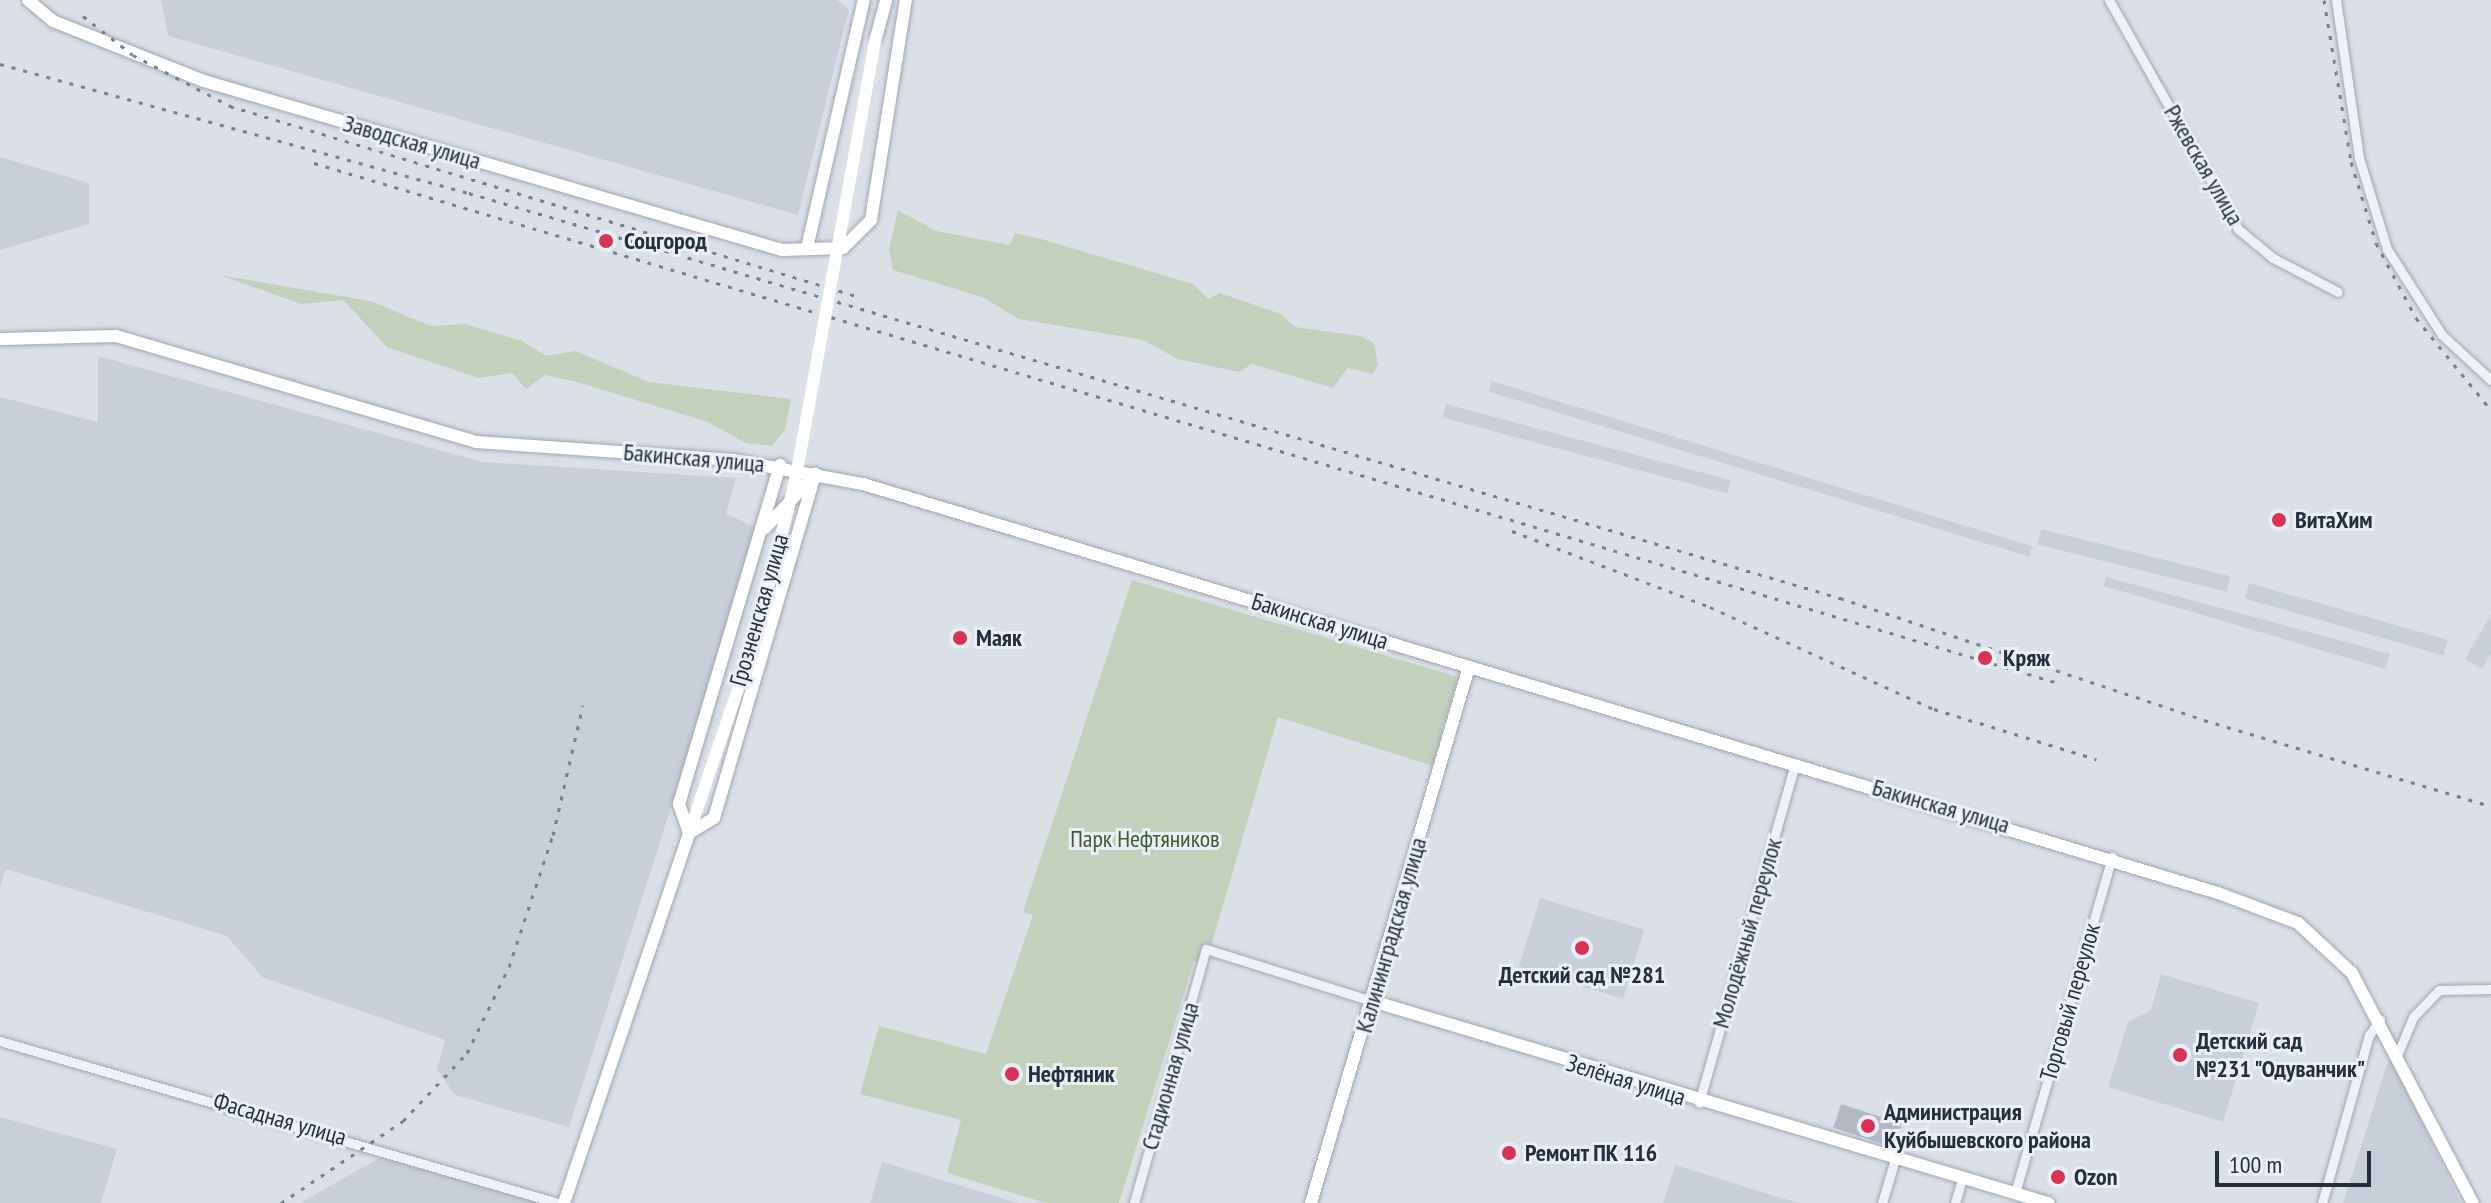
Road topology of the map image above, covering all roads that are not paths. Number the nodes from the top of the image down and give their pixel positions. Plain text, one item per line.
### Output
1 (28, 0) edge
2 (864, 0) edge
3 (886, 0) edge
4 (906, 0) edge
5 (2109, 0) edge
6 (2336, 0) edge
7 (807, 248) junction
8 (2338, 292) dead end
9 (0, 339) edge
10 (2491, 380) edge
11 (780, 465) junction
12 (815, 474) junction
13 (764, 529) junction
14 (1469, 667) junction
15 (1795, 763) junction
16 (689, 833) junction
17 (2112, 857) junction
18 (1206, 949) joint
19 (2491, 989) edge
20 (1372, 1001) junction
21 (2380, 1020) junction
22 (0, 1041) edge
23 (2398, 1053) junction
24 (1699, 1103) junction
25 (1895, 1159) junction
26 (1962, 1178) junction
27 (2015, 1193) junction
28 (558, 1203) edge
29 (564, 1203) edge
30 (1134, 1203) edge
31 (1311, 1203) edge
32 (1882, 1203) edge
33 (1955, 1203) edge
34 (2048, 1203) edge
35 (2322, 1203) edge
36 (2473, 1203) edge

1 - 7 main road, Заводская улица
2 - 7 main road
3 - 16 main road, Грозненская улица, bridge
4 - 7 main road, Заводская улица
5 - 8 street, Ржевская улица
6 - 10 street
9 - 11 main road, Бакинская улица
11 - 12 main road, Бакинская улица
11 - 13 main road
12 - 13 main road
12 - 14 main road, Бакинская улица
12 - 16 main road
13 - 16 main road
14 - 15 main road, Бакинская улица
14 - 20 main road, Калининградская улица
15 - 17 main road, Бакинская улица
15 - 24 street, Молодёжный переулок
16 - 29 main road, Грозненская улица
17 - 21 main road, Бакинская улица
17 - 27 street, Торговый переулок
18 - 20 street, Зелёная улица
18 - 30 street, Стадионная улица
19 - 23 street
20 - 24 main road, Зелёная улица
20 - 31 main road, Калининградская улица
21 - 23 main road, Бакинская улица
21 - 35 street
22 - 28 street, Фасадная улица
23 - 36 main road, Бакинская улица
24 - 25 main road, Зелёная улица
25 - 26 main road, Зелёная улица
25 - 32 street
26 - 27 main road, Зелёная улица
26 - 33 street
27 - 34 main road, Зелёная улица

